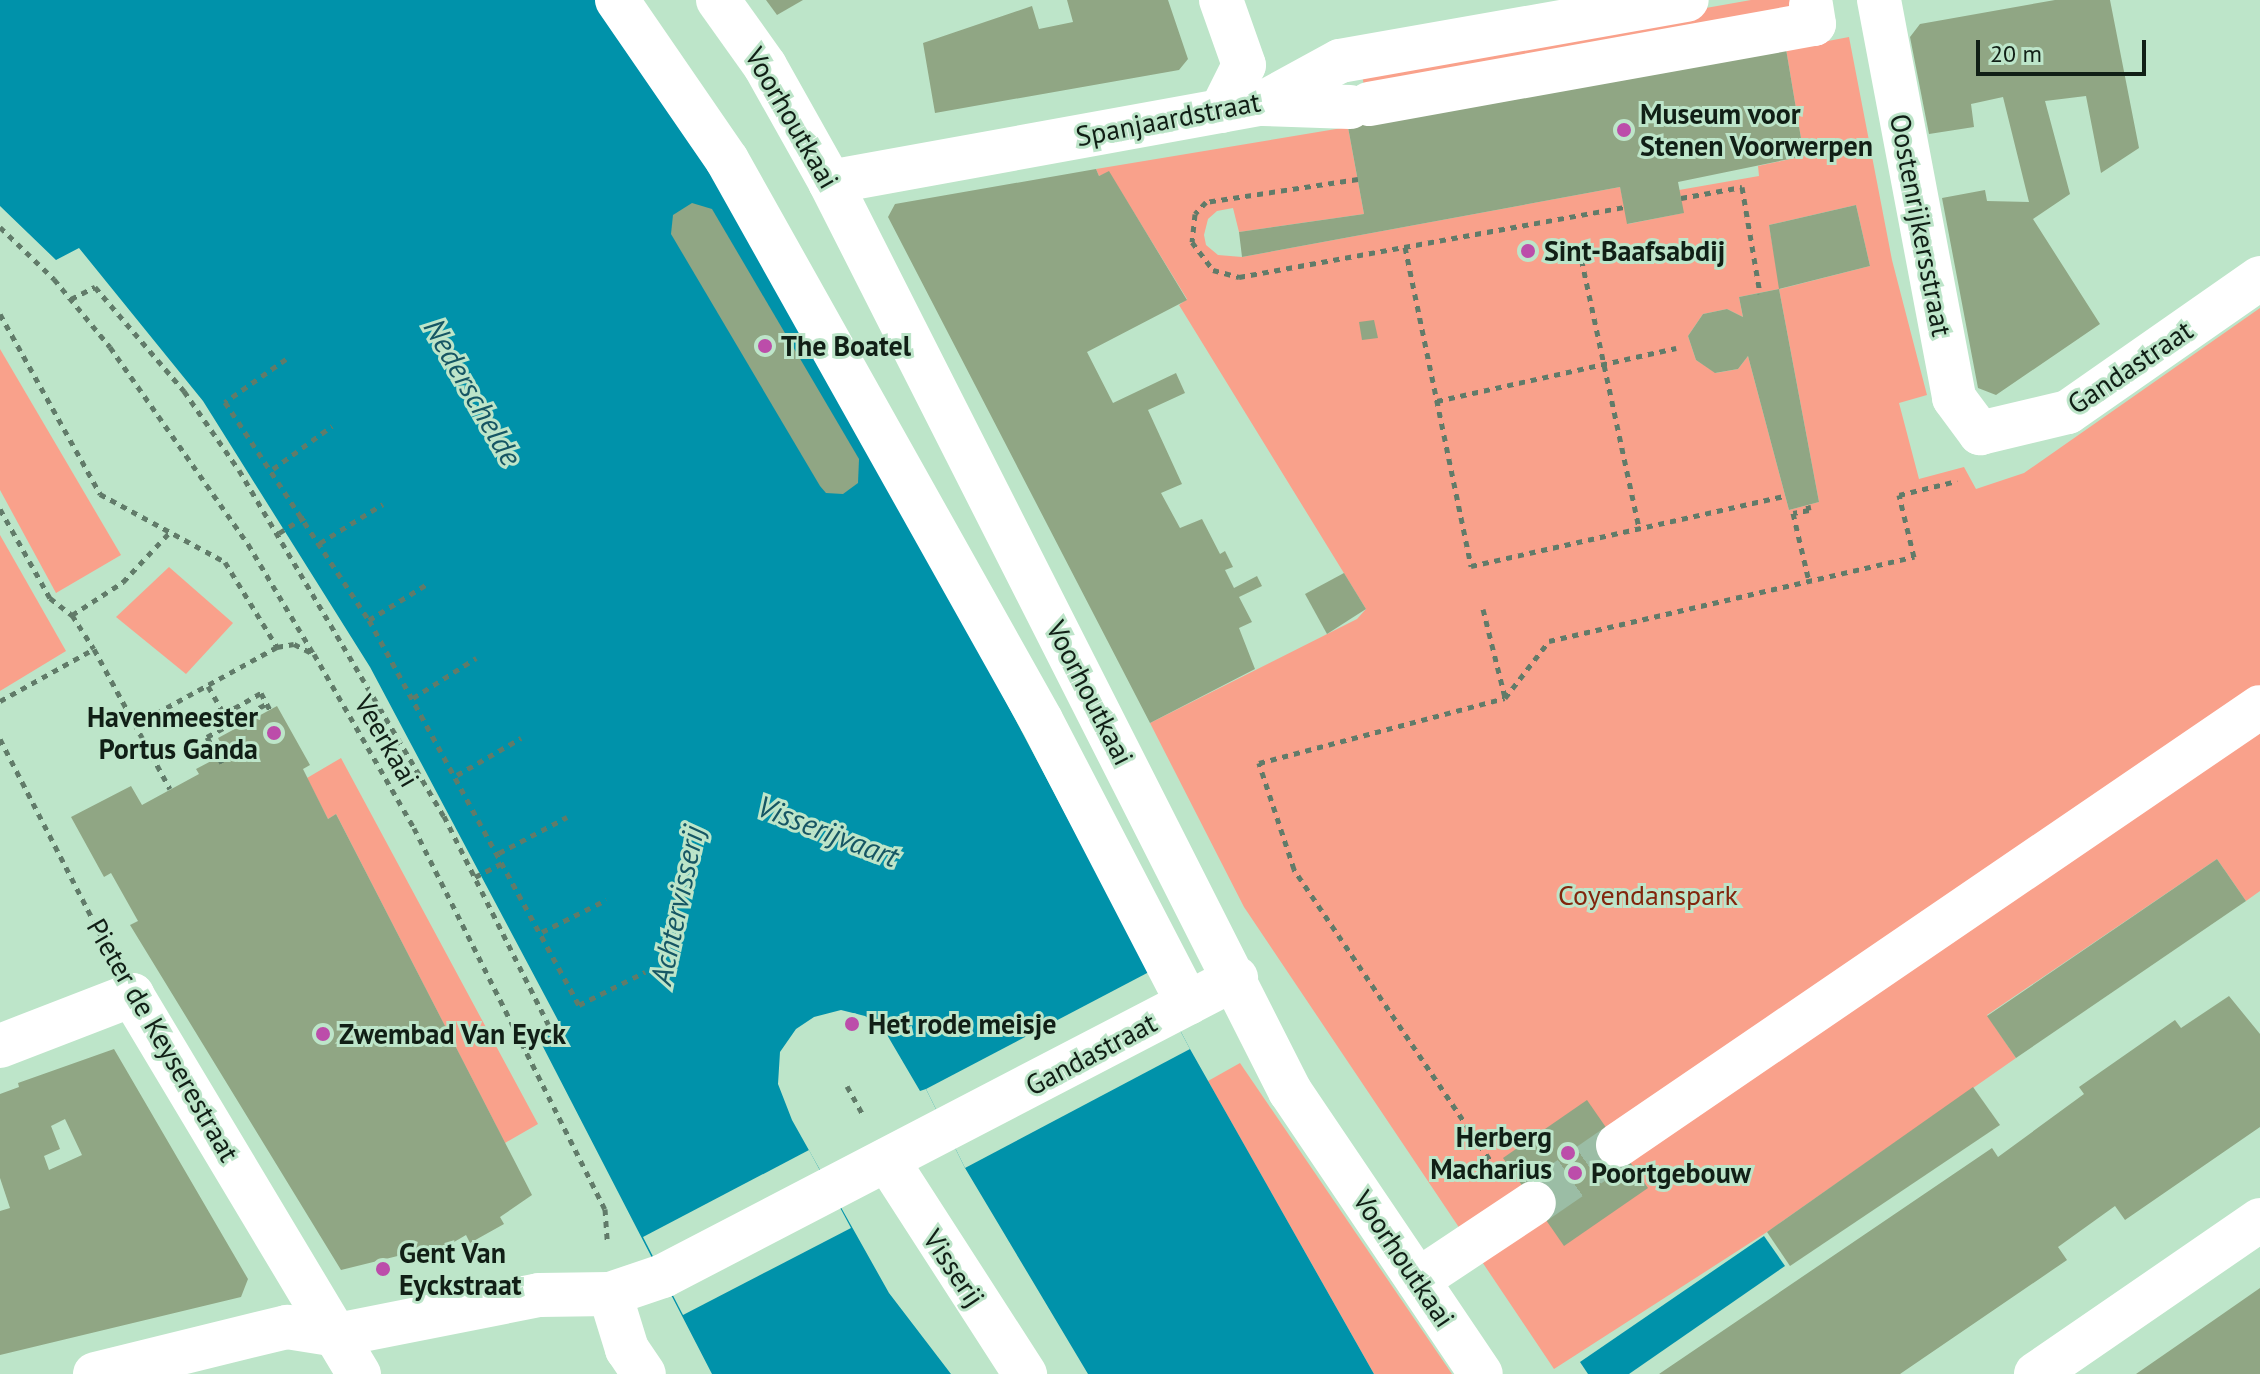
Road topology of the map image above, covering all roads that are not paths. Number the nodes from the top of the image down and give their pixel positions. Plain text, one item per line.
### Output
1 (617, 0) edge
2 (718, 0) edge
3 (1221, 0) edge
4 (1687, 0) edge
5 (1879, 0) edge
6 (1811, 5) dead end
7 (1241, 108) junction
8 (830, 182) junction
9 (2260, 278) edge
10 (1988, 432) joint
11 (2260, 707) edge
12 (1236, 978) junction
13 (1180, 1008) junction
14 (0, 1046) edge
15 (1618, 1145) tunnel mouth
16 (887, 1160) junction
17 (1528, 1206) tunnel mouth
18 (2260, 1220) edge
19 (1418, 1280) junction
20 (610, 1294) junction
21 (337, 1335) junction
22 (95, 1374) edge
23 (359, 1374) edge
24 (644, 1374) edge
25 (1025, 1374) edge
26 (1481, 1374) edge
27 (2036, 1374) edge

1 - 13 street
2 - 8 street, Voorhoutkaai
3 - 7 street
4 - 7 street, Spanjaardstraat
5 - 10 street, Oostenrijkersstraat
6 - 7 street
7 - 8 street, Spanjaardstraat
8 - 12 street, Voorhoutkaai
9 - 10 street, Gandastraat
11 - 15 street
12 - 13 street, Gandastraat
12 - 19 street, Voorhoutkaai
13 - 16 street, Gandastraat
14 - 21 street, Pieter de Keyserestraat
16 - 20 street
16 - 25 street, Visserij
17 - 19 street
18 - 27 street
19 - 26 street, Voorhoutkaai
20 - 21 street
20 - 24 street
21 - 22 street
21 - 23 street, Pieter de Keyserestraat

